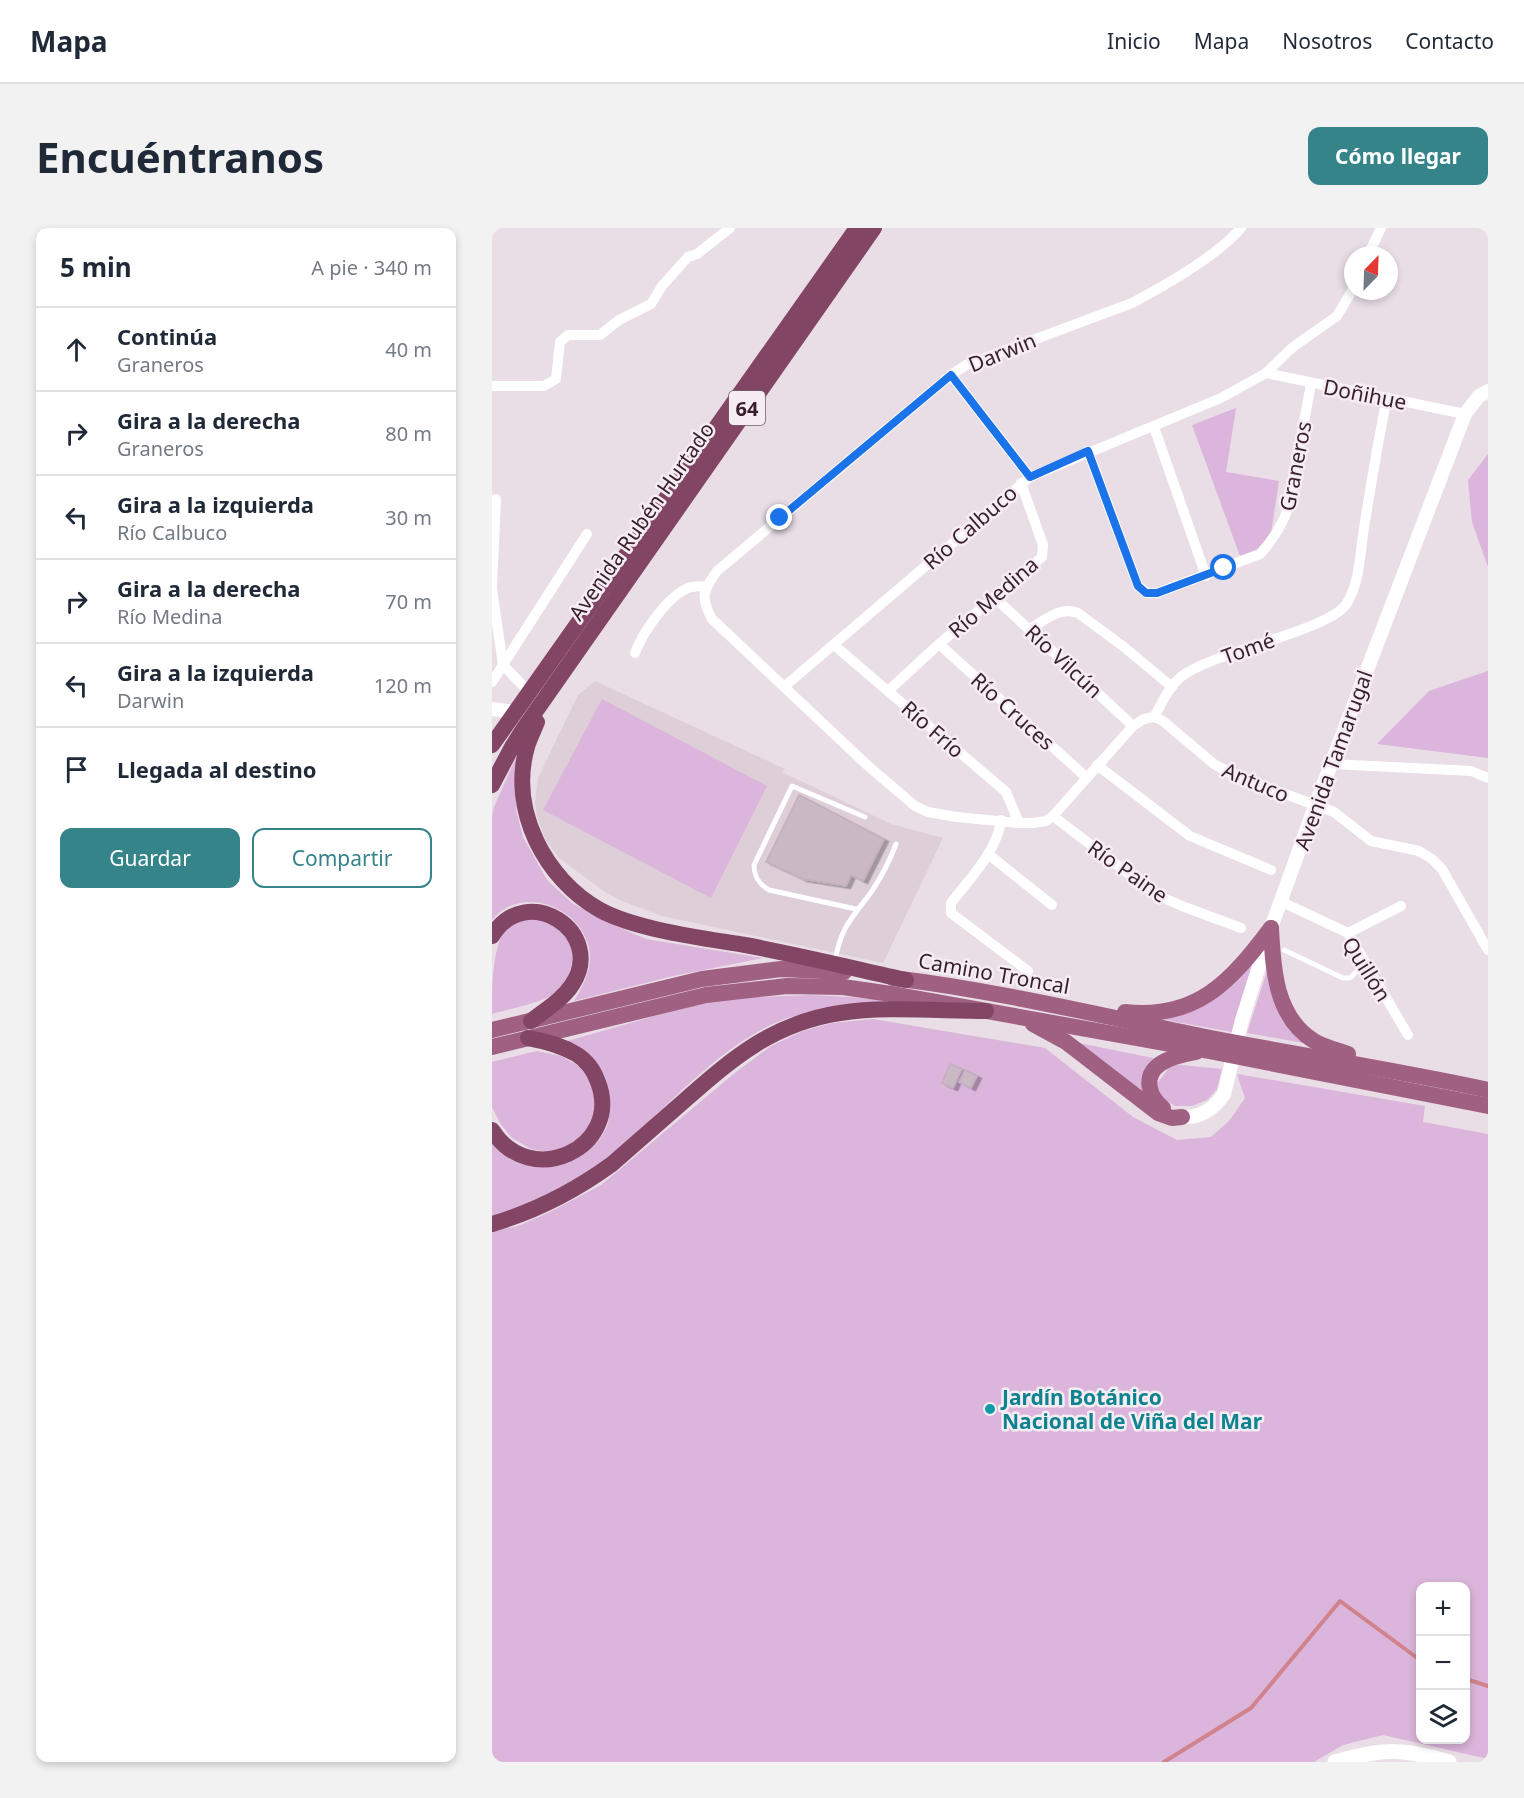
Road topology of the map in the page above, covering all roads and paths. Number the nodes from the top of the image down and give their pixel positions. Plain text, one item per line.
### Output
1 (730, 228) edge
2 (857, 228) edge
3 (874, 228) edge
4 (1241, 228) edge
5 (1381, 228) edge
6 (1372, 246) edge
7 (1346, 300) edge
8 (1266, 373) junction
9 (951, 375) junction
10 (1311, 384) junction
11 (492, 386) edge
12 (1488, 391) edge
13 (1387, 398) junction
14 (1465, 414) junction
15 (1154, 427) junction
16 (1088, 451) junction
17 (1026, 480) junction
18 (496, 499) dead end
19 (587, 534) dead end
20 (1206, 576) junction
21 (707, 586) junction
22 (492, 587) edge
23 (994, 597) junction
24 (1030, 628) junction
25 (939, 644) junction
26 (834, 645) junction
27 (635, 652) dead end
28 (503, 665) junction
29 (492, 682) edge
30 (785, 686) junction
31 (1172, 687) junction
32 (552, 689) junction
33 (888, 691) junction
34 (529, 692) junction
35 (492, 709) edge
36 (514, 712) junction
37 (1154, 717) junction
38 (1133, 726) junction
39 (492, 745) edge
40 (1332, 764) junction
41 (1097, 765) junction
42 (1488, 777) edge
43 (1087, 778) junction
44 (492, 785) edge
45 (1315, 806) junction
46 (1053, 816) junction
47 (865, 818) dead end
48 (1001, 820) junction
49 (1019, 823) junction
50 (896, 844) dead end
51 (988, 854) junction
52 (1271, 870) dead end
53 (1282, 902) junction
54 (1052, 905) dead end
55 (1401, 906) dead end
56 (856, 909) junction
57 (1241, 928) dead end
58 (1271, 928) junction
59 (1348, 933) junction
60 (492, 936) edge
61 (1284, 950) dead end
62 (1488, 950) edge
63 (1366, 962) junction
64 (835, 964) junction
65 (1028, 971) dead end
66 (906, 980) junction
67 (1032, 1002) junction
68 (986, 1011) junction
69 (1019, 1017) junction
70 (530, 1029) junction
71 (1408, 1035) dead end
72 (499, 1037) edge
73 (1212, 1047) junction
74 (1249, 1052) junction
75 (1427, 1077) junction
76 (1488, 1090) edge
77 (1488, 1106) edge
78 (1182, 1117) junction
79 (492, 1130) edge
80 (492, 1224) edge
81 (1335, 1762) edge
82 (1449, 1762) edge

1 - 11 street
2 - 34 highway, Avenida Rubén Hurtado / 64
3 - 32 highway, Avenida Rubén Hurtado / 64
4 - 9 street, Darwin
5 - 6 street
7 - 8 street, Río Calbuco
8 - 10 street, Doñihue
8 - 15 street, Río Calbuco
9 - 17 street, Río Medina
9 - 21 street, Darwin
10 - 13 street, Doñihue
10 - 20 street, Graneros
12 - 14 street, Avenida Tamarugal
13 - 14 street, Doñihue
13 - 31 street, Tomé
14 - 40 street, Avenida Tamarugal
15 - 16 street, Río Calbuco
15 - 20 street
16 - 17 street, Río Calbuco
16 - 20 street, Graneros
17 - 23 street, Río Medina
17 - 26 street, Río Calbuco
18 - 22 street
19 - 28 street
21 - 27 street
21 - 30 street
22 - 28 street
23 - 24 street, Río Vilcún
23 - 25 street, Río Medina
24 - 31 street
24 - 38 street, Río Vilcún
25 - 33 street, Río Medina
25 - 43 street, Río Cruces
26 - 30 street, Río Calbuco
26 - 33 street, Río Frío
28 - 29 street
28 - 34 street
30 - 48 street
31 - 37 street, Tomé
32 - 44 highway, Avenida Rubén Hurtado / 64
32 - 64 highway
33 - 49 street, Río Frío
34 - 36 highway, Avenida Rubén Hurtado / 64
35 - 36 street
36 - 39 highway, Avenida Rubén Hurtado / 64
37 - 38 street
37 - 45 street, Antuco
38 - 41 street
40 - 42 street
40 - 45 street, Avenida Tamarugal
41 - 43 street
41 - 52 street
43 - 46 street
45 - 53 street, Avenida Tamarugal
45 - 62 street, Antuco
46 - 49 street
46 - 57 street, Río Paine
47 - 56 lane
48 - 49 street
48 - 51 street
50 - 56 lane
51 - 54 street
51 - 65 street
53 - 58 street, Avenida Tamarugal
53 - 59 street, Quillón
55 - 59 street
56 - 64 lane
58 - 67 main road
58 - 75 main road
58 - 78 street, Avenida Tamarugal
59 - 63 street, Quillón
60 - 70 highway
61 - 63 lane
63 - 71 street, Quillón
64 - 66 highway
66 - 67 main road, Camino Troncal
66 - 70 main road, Camino Troncal
67 - 73 main road, Camino Troncal
68 - 69 main road, Camino Troncal
68 - 70 main road, Camino Troncal
68 - 80 highway
69 - 73 main road, Camino Troncal
69 - 78 main road
70 - 72 main road, Camino Troncal
70 - 79 highway
73 - 74 main road, Camino Troncal
73 - 78 main road
74 - 75 main road, Camino Troncal
74 - 77 main road, Camino Troncal
75 - 76 main road, Camino Troncal
81 - 82 main road

